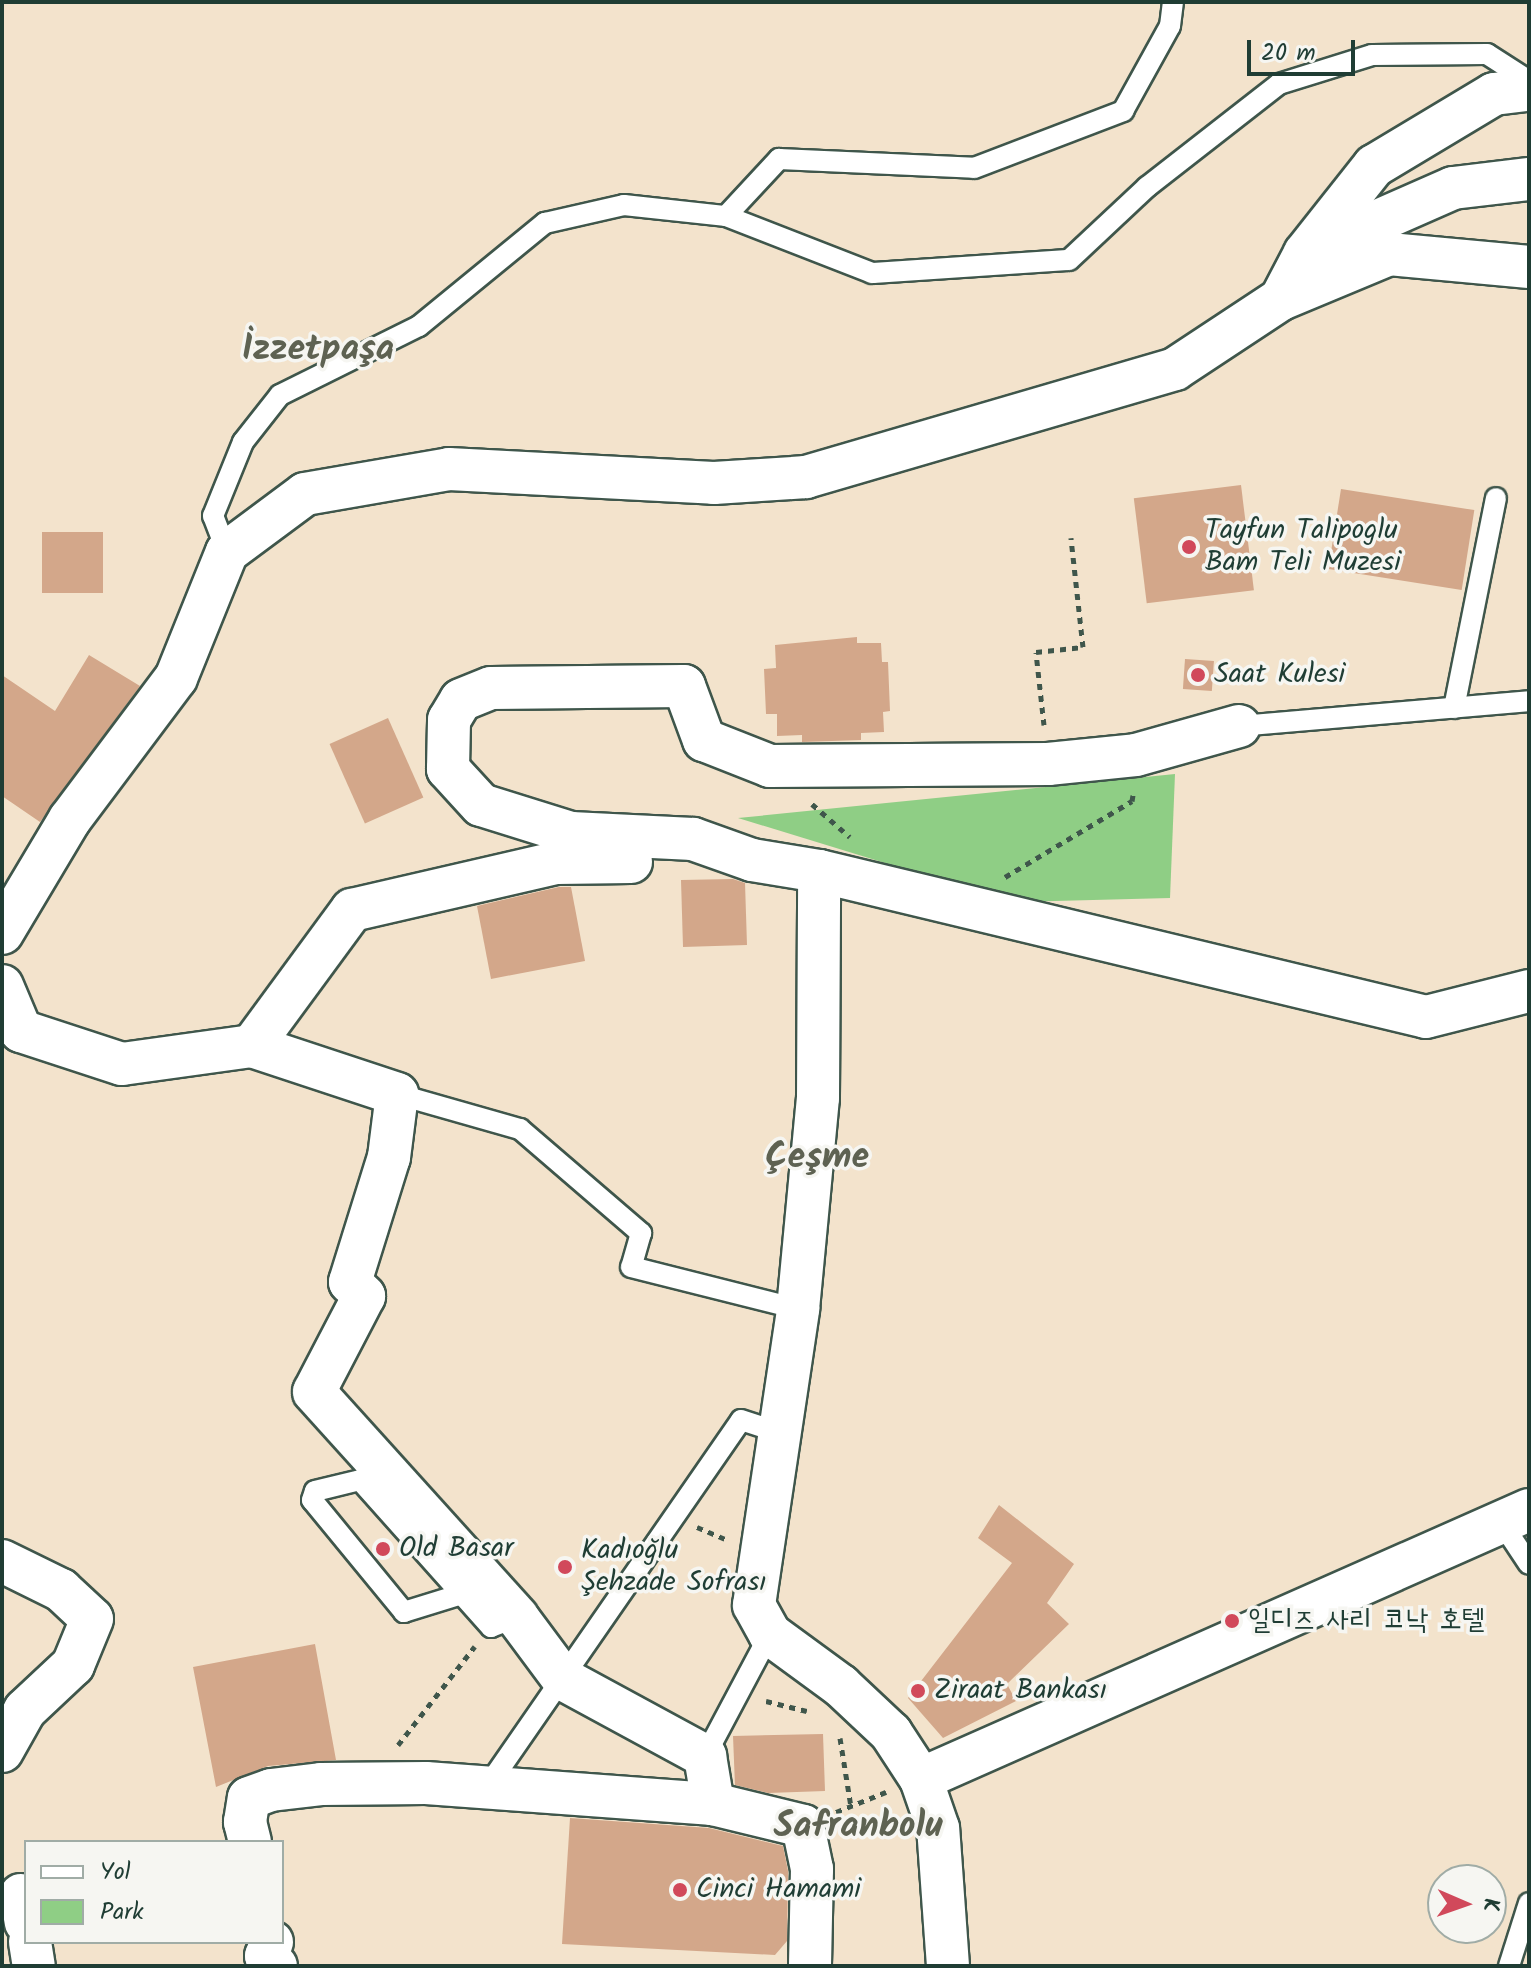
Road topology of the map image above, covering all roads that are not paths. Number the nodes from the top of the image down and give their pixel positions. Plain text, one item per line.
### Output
1 (1173, 2) edge
2 (1529, 81) edge
3 (1529, 90) edge
4 (1529, 179) edge
5 (726, 216) junction
6 (1305, 253) junction
7 (1529, 267) edge
8 (1281, 299) junction
9 (1496, 498) dead end
10 (227, 552) junction
11 (1529, 701) edge
12 (1454, 708) junction
13 (1239, 726) joint
14 (752, 860) junction
15 (819, 871) junction
16 (2, 933) edge
17 (2, 986) edge
18 (1529, 991) edge
19 (252, 1046) junction
20 (397, 1094) junction
21 (798, 1309) junction
22 (781, 1433) junction
23 (1515, 1516) edge
24 (2, 1561) edge
25 (1529, 1564) edge
26 (462, 1594) junction
27 (504, 1622) junction
28 (770, 1634) junction
29 (563, 1679) junction
30 (2, 1751) edge
31 (705, 1756) junction
32 (921, 1779) junction
33 (487, 1787) junction
34 (713, 1804) junction
35 (250, 1840) edge
36 (1529, 1903) edge
37 (30, 1944) edge
38 (271, 1944) edge
39 (34, 1966) edge
40 (276, 1966) edge
41 (810, 1966) edge
42 (948, 1966) edge
43 (1509, 1966) edge

1 - 5 lane
2 - 5 lane
3 - 6 street
4 - 6 street
5 - 10 lane
6 - 8 street
7 - 8 street
8 - 10 street
9 - 12 lane
10 - 16 street
11 - 12 lane
12 - 13 lane
13 - 14 street
14 - 15 street
14 - 19 street
15 - 18 street
15 - 21 street
17 - 19 street
19 - 20 street
20 - 21 lane
20 - 27 street
21 - 22 street
22 - 28 street
22 - 29 lane
23 - 25 lane
23 - 32 street
24 - 30 street
26 - 26 lane
26 - 27 lane
27 - 29 street
28 - 31 lane
28 - 32 street
29 - 31 street
29 - 33 lane
31 - 34 street
32 - 42 street
33 - 34 street
33 - 35 street
34 - 41 street
36 - 43 lane
37 - 39 street
38 - 40 street

